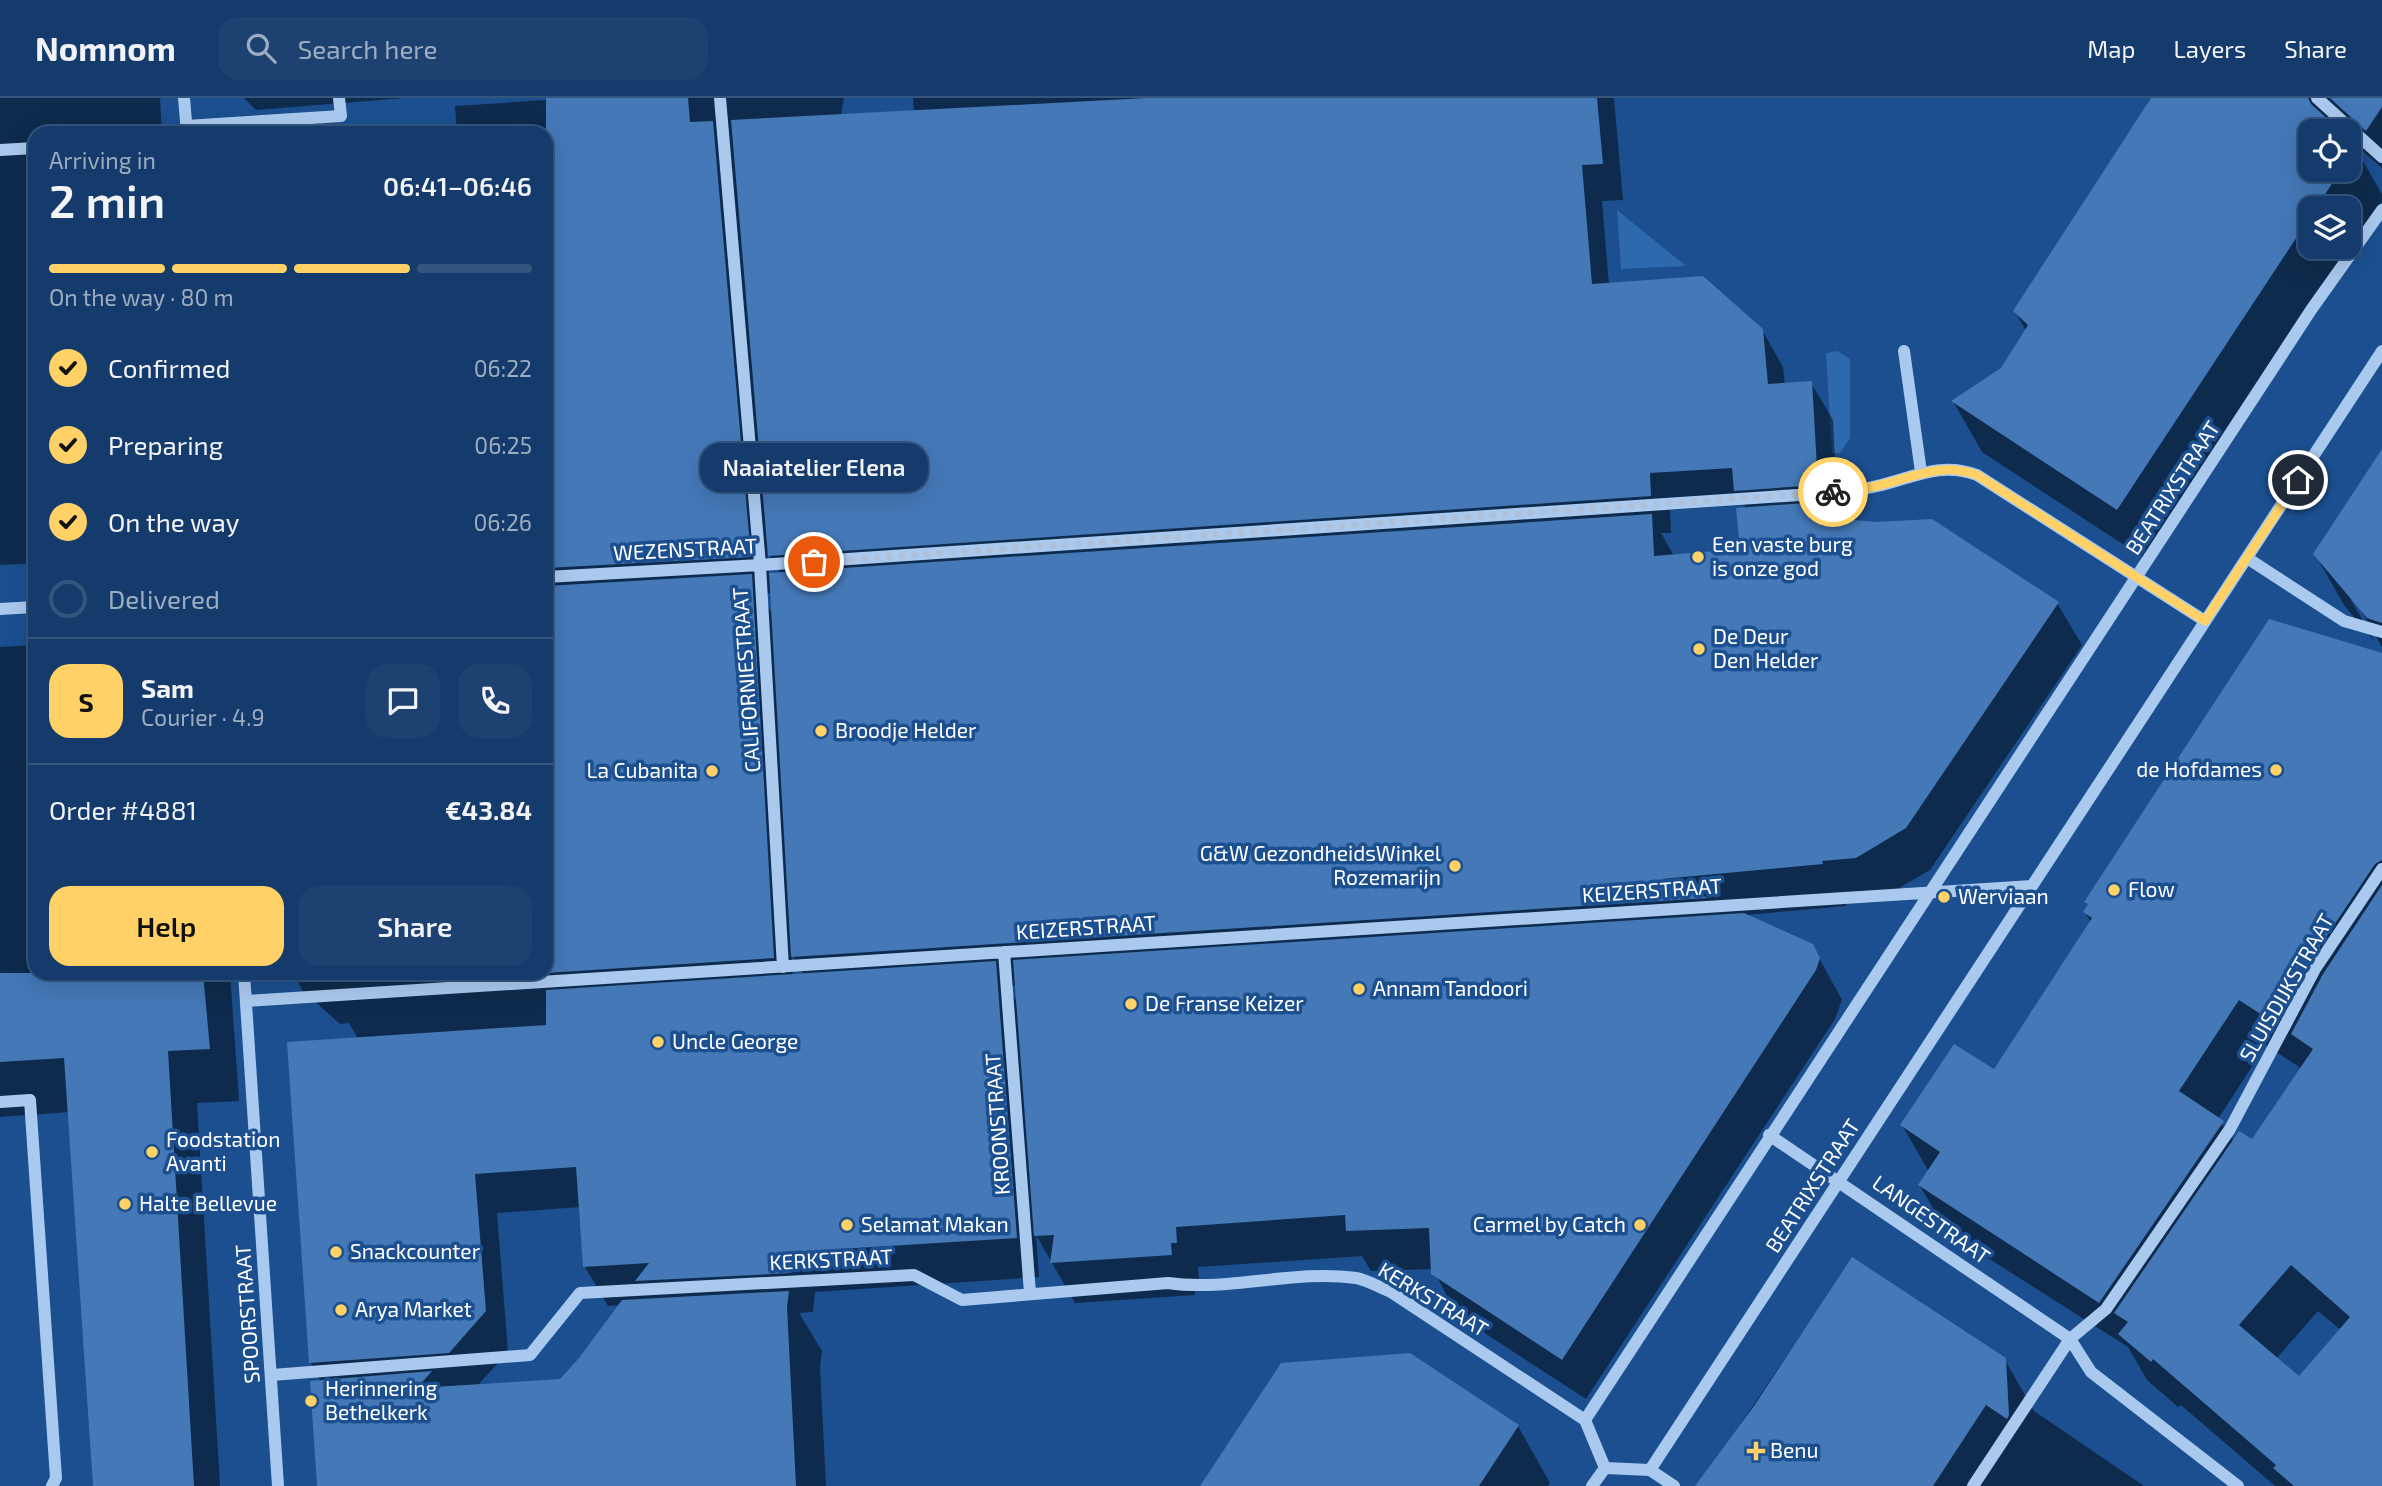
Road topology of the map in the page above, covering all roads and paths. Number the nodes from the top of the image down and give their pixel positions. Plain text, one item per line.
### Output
1 (184, 98) edge
2 (340, 98) edge
3 (720, 98) edge
4 (2317, 98) edge
5 (186, 126) edge
6 (230, 126) edge
7 (28, 148) edge
8 (0, 150) edge
9 (2382, 157) edge
10 (2382, 210) edge
11 (1904, 351) dead end
12 (2382, 351) edge
13 (1921, 472) junction
14 (2247, 558) junction
15 (760, 565) junction
16 (553, 577) edge
17 (2138, 578) junction
18 (28, 607) edge
19 (0, 609) edge
20 (2205, 621) junction
21 (2382, 632) edge
22 (2382, 869) edge
23 (2032, 886) junction
24 (1929, 892) junction
25 (1004, 952) junction
26 (783, 967) junction
27 (244, 980) edge
28 (246, 1001) junction
29 (0, 1102) edge
30 (1769, 1135) junction
31 (1839, 1180) junction
32 (1030, 1293) junction
33 (2070, 1339) junction
34 (272, 1375) junction
35 (1585, 1420) junction
36 (1605, 1468) junction
37 (1650, 1469) junction
38 (52, 1486) edge
39 (278, 1486) edge
40 (1592, 1486) edge
41 (1674, 1486) edge
42 (1973, 1486) edge
43 (2238, 1486) edge

1 - 5 street
2 - 6 street
3 - 15 street, CALIFORNIESTRAAT
4 - 9 street
7 - 8 street
10 - 17 street, BEATRIXSTRAAT
11 - 13 street
12 - 14 street, BEATRIXSTRAAT
13 - 15 street, WEZENSTRAAT
13 - 17 street, WEZENSTRAAT
14 - 20 street, BEATRIXSTRAAT
14 - 21 street
15 - 16 street, WEZENSTRAAT
15 - 26 street, CALIFORNIESTRAAT
17 - 20 street, WEZENSTRAAT
17 - 24 street, BEATRIXSTRAAT
18 - 19 street
20 - 23 street, BEATRIXSTRAAT
22 - 33 street, SLUISDIJKSTRAAT
23 - 24 street
23 - 31 street, BEATRIXSTRAAT
24 - 25 street, KEIZERSTRAAT
24 - 30 street, BEATRIXSTRAAT
25 - 26 street, KEIZERSTRAAT
25 - 32 street, KROONSTRAAT
26 - 28 street, KEIZERSTRAAT
27 - 28 street, SPOORSTRAAT
28 - 34 street, SPOORSTRAAT
29 - 38 street
30 - 31 street, LANGESTRAAT
30 - 35 street, BEATRIXSTRAAT
31 - 33 street, LANGESTRAAT
31 - 37 street, BEATRIXSTRAAT
32 - 34 street, KERKSTRAAT
32 - 35 street, KERKSTRAAT
33 - 42 street
33 - 43 street, LANGESTRAAT
34 - 39 street, SPOORSTRAAT
35 - 36 street
36 - 37 street
36 - 40 street
37 - 41 street

